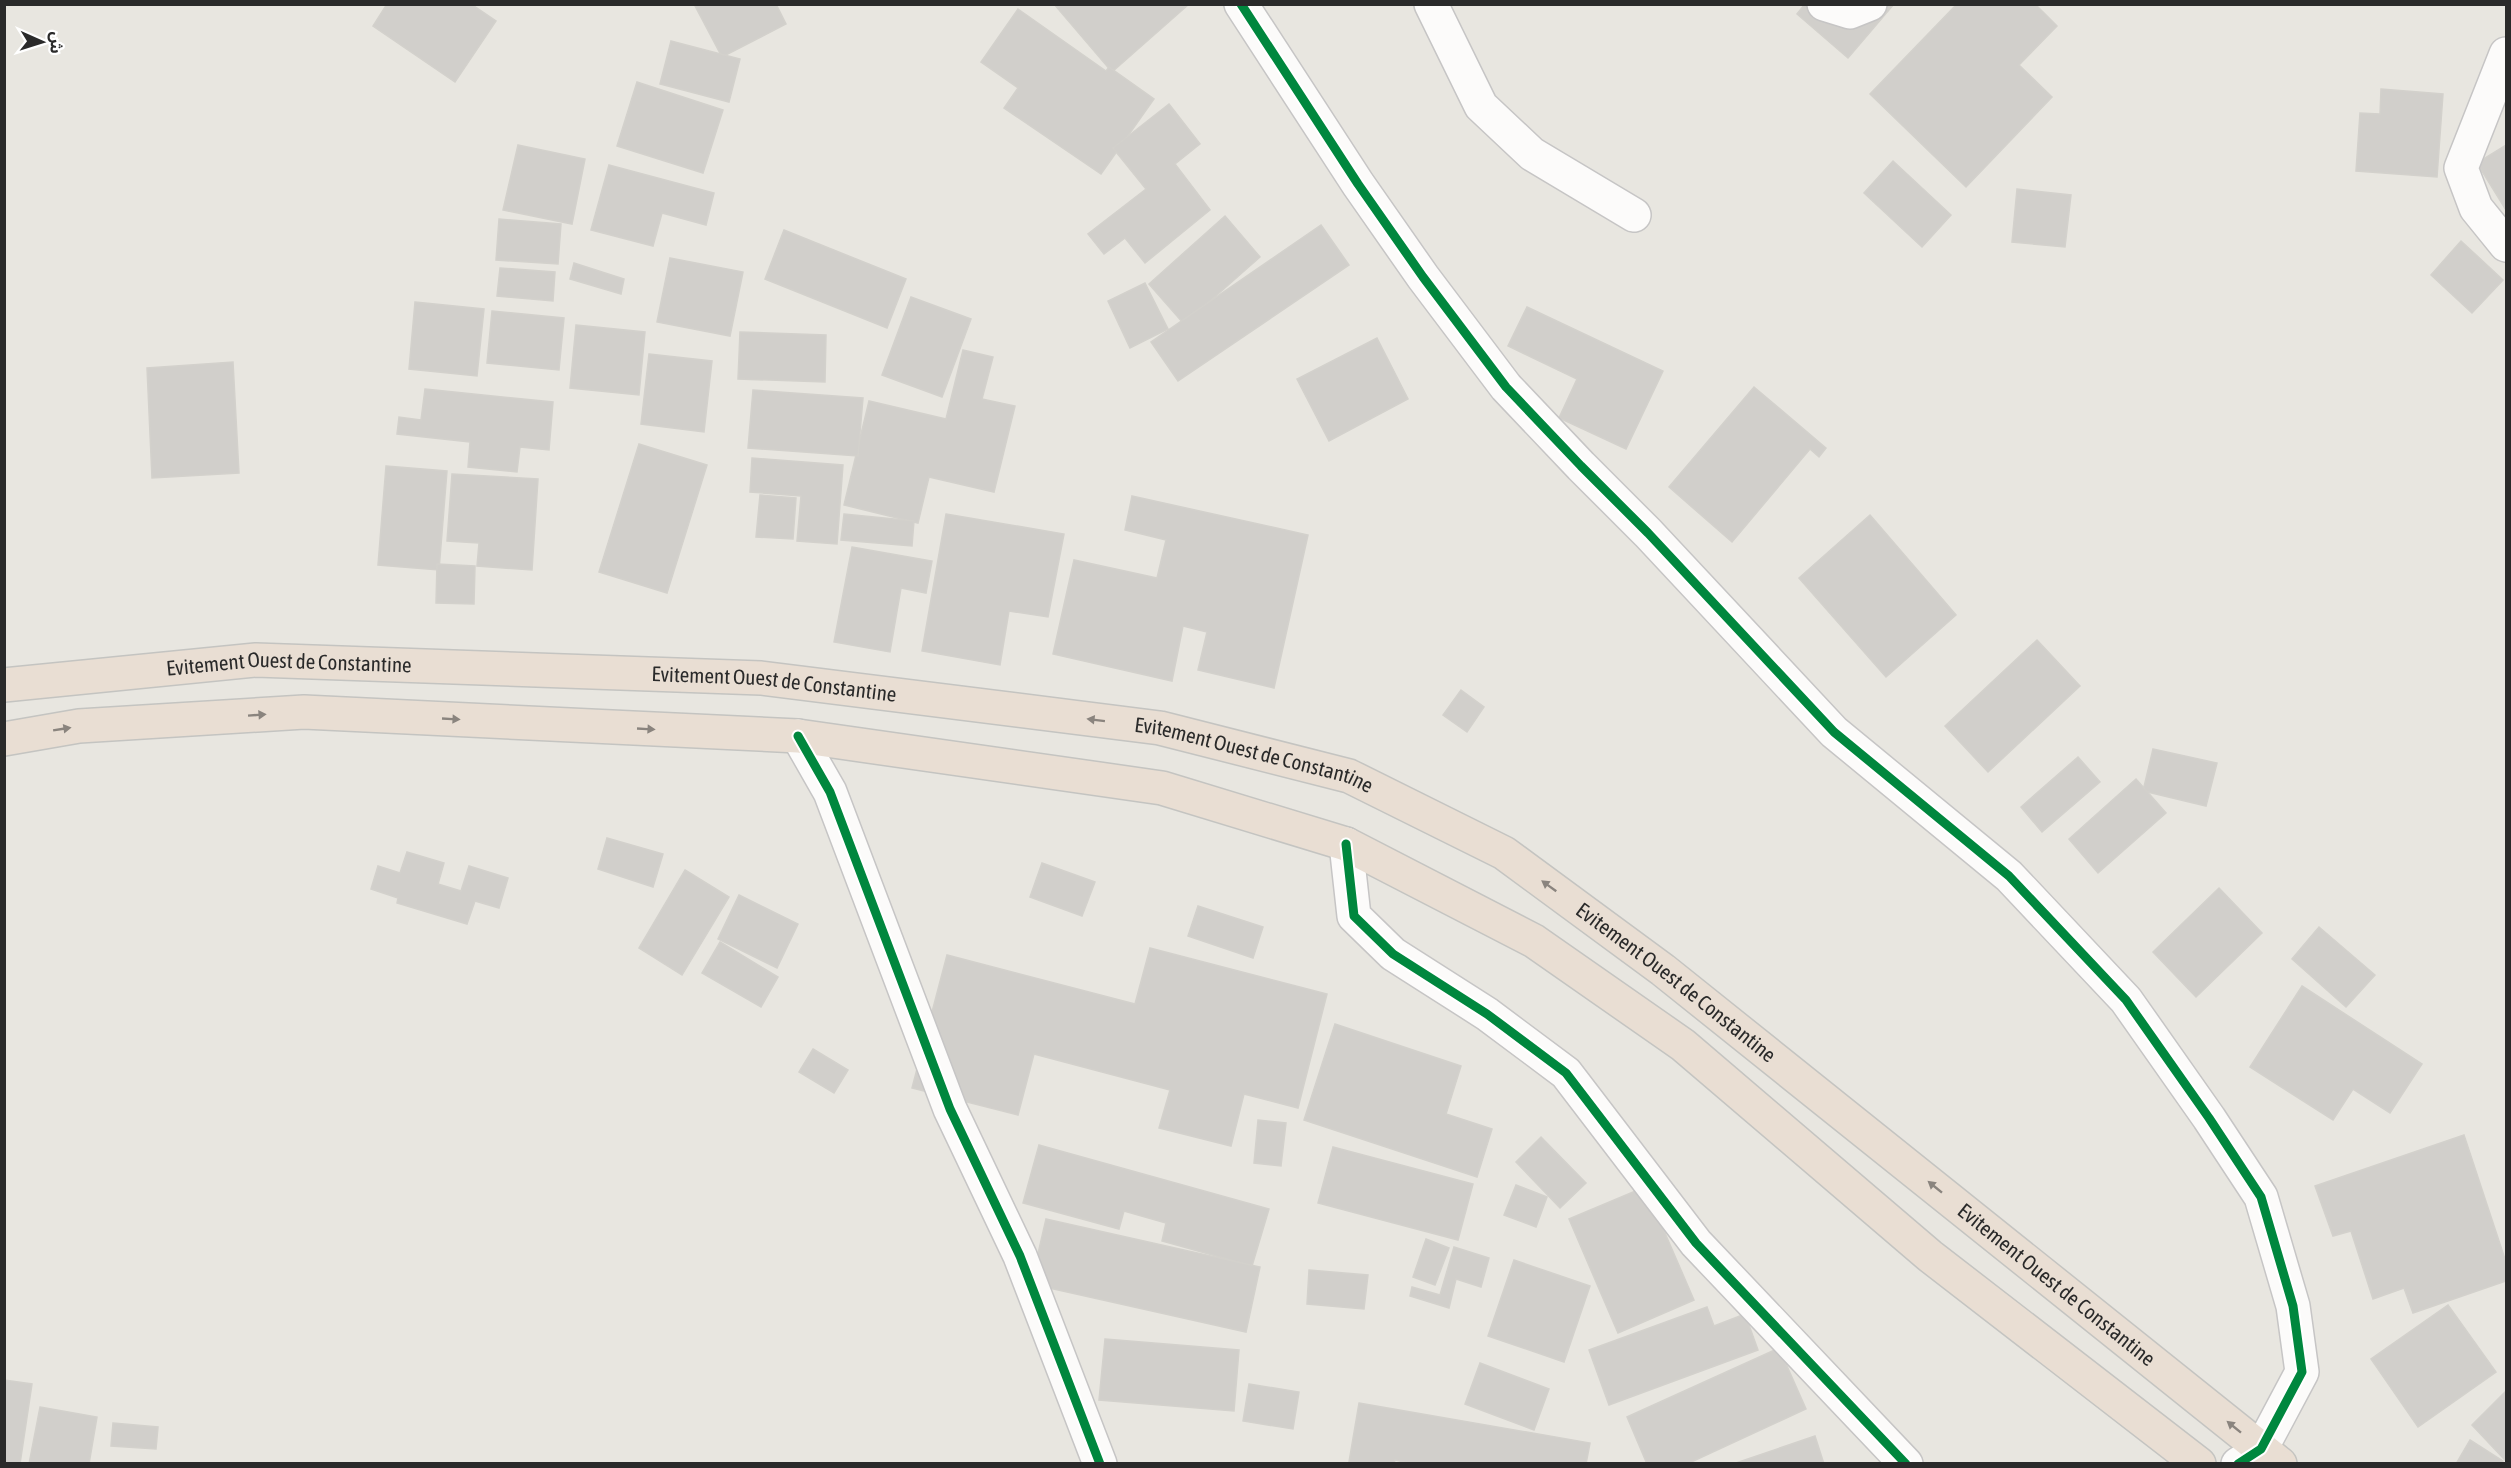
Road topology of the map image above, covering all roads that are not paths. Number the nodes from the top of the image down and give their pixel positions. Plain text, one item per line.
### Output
1 (1241, 4) edge
2 (1431, 4) edge
3 (1824, 4) edge
4 (1870, 4) edge
5 (2506, 54) edge
6 (1634, 215) dead end
7 (2506, 245) edge
8 (4, 685) edge
9 (798, 736) junction
10 (4, 739) edge
11 (1346, 844) junction
12 (2260, 1459) edge
13 (1100, 1464) edge
14 (1906, 1464) edge
15 (2199, 1464) edge

1 - 12 street
2 - 6 street
3 - 4 street
5 - 7 street
12 -> 8 highway, Evitement Ouest de Constantine
10 -> 9 highway
9 - 11 highway
9 - 13 street
11 - 14 street
11 - 15 highway

